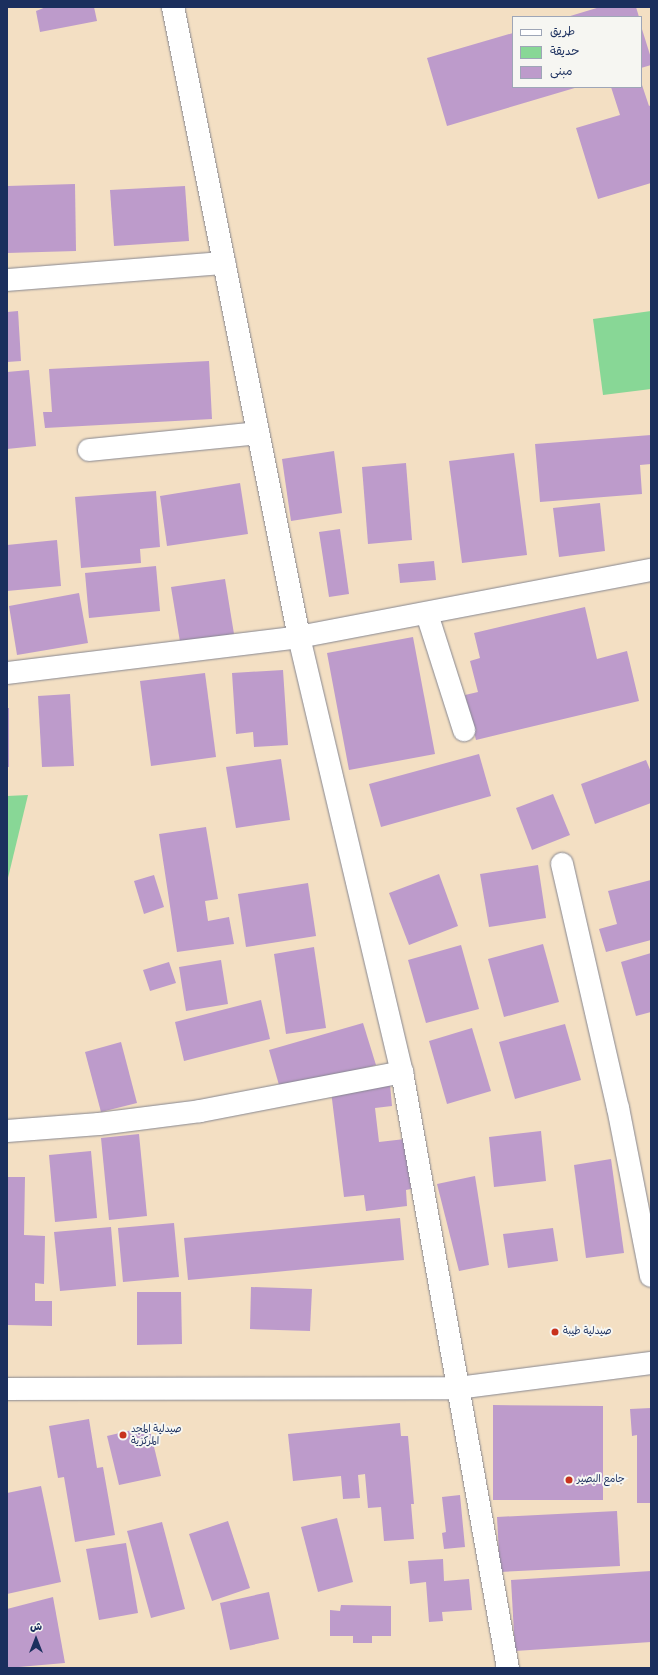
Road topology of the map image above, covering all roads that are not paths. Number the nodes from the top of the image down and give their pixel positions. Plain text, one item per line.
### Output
1 (173, 7) edge
2 (224, 263) junction
3 (7, 280) edge
4 (258, 433) junction
5 (89, 450) dead end
6 (651, 570) edge
7 (427, 614) junction
8 (299, 637) junction
9 (7, 673) edge
10 (464, 730) dead end
11 (562, 864) dead end
12 (402, 1072) junction
13 (7, 1131) edge
14 (651, 1276) edge
15 (651, 1363) edge
16 (458, 1388) junction
17 (7, 1389) edge
18 (508, 1668) edge

1 - 2 street
2 - 3 street
2 - 4 street
4 - 5 street
4 - 8 street
6 - 7 street
7 - 8 street
7 - 10 street
8 - 9 street
8 - 12 street
11 - 14 street
12 - 13 street
12 - 16 street
15 - 16 street
16 - 17 street
16 - 18 street

